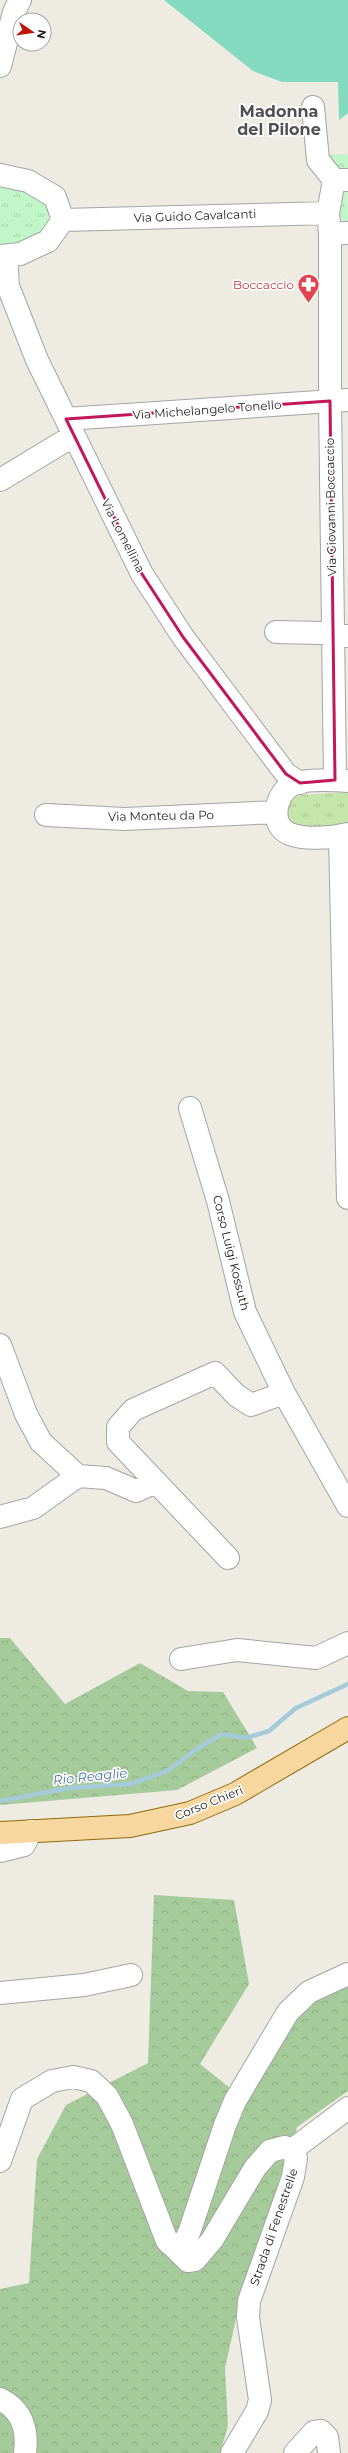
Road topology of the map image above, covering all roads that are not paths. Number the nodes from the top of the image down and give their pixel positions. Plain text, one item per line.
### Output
1 (20, 0) edge
2 (0, 66) edge
3 (313, 107) dead end
4 (0, 175) edge
5 (341, 180) edge
6 (63, 220) junction
7 (335, 226) edge
8 (3, 256) edge
9 (339, 401) edge
10 (69, 428) junction
11 (0, 480) edge
12 (276, 632) dead end
13 (341, 636) edge
14 (342, 781) edge
15 (300, 783) junction
16 (276, 812) junction
17 (46, 815) dead end
18 (344, 835) edge
19 (190, 1108) dead end
20 (348, 1198) edge
21 (0, 1345) edge
22 (284, 1393) junction
23 (78, 1476) junction
24 (156, 1482) junction
25 (348, 1506) edge
26 (0, 1516) edge
27 (228, 1558) dead end
28 (348, 1643) edge
29 (181, 1659) dead end
30 (348, 1728) edge
31 (31, 1831) junction
32 (0, 1834) edge
33 (0, 1851) edge
34 (348, 1974) edge
35 (131, 1975) dead end
36 (0, 1993) edge
37 (22, 2099) junction
38 (348, 2108) edge
39 (0, 2116) edge
40 (292, 2150) junction
41 (0, 2161) edge
42 (175, 2248) junction
43 (0, 2398) edge
44 (25, 2453) edge
45 (232, 2453) edge
46 (295, 2453) edge
47 (329, 2453) edge

1 - 2 street
3 - 5 street
4 - 6 street
5 - 7 street, Via Giovanni Boccaccio
6 - 7 street, Via Guido Cavalcanti
6 - 8 street
7 - 9 street, Via Giovanni Boccaccio
8 - 10 street, Via Lomellina
9 - 10 street, Via Michelangelo Tonello
9 - 13 street, Via Giovanni Boccaccio
10 - 11 street, Via Michelangelo Tonello
10 - 15 street, Via Lomellina
12 - 13 street
13 - 14 street, Via Giovanni Boccaccio
14 - 15 street
15 - 16 street
16 - 17 street, Via Monteu da Po
16 - 18 street
18 - 20 street
19 - 22 street, Corso Luigi Kossuth
21 - 23 street
22 - 24 street
22 - 25 street, Corso Luigi Kossuth
23 - 24 street
23 - 26 street
24 - 27 street
28 - 29 street
30 - 31 main road, Corso Chieri
31 - 32 main road, Corso Chieri
31 - 33 street
34 - 42 street
35 - 36 street
37 - 39 street, Strada di Fenestrelle
37 - 41 street
37 - 42 street, Strada di Fenestrelle
38 - 40 street
40 - 42 street, Strada di Fenestrelle
40 - 45 street, Strada di Fenestrelle
43 - 44 street
46 - 47 street

